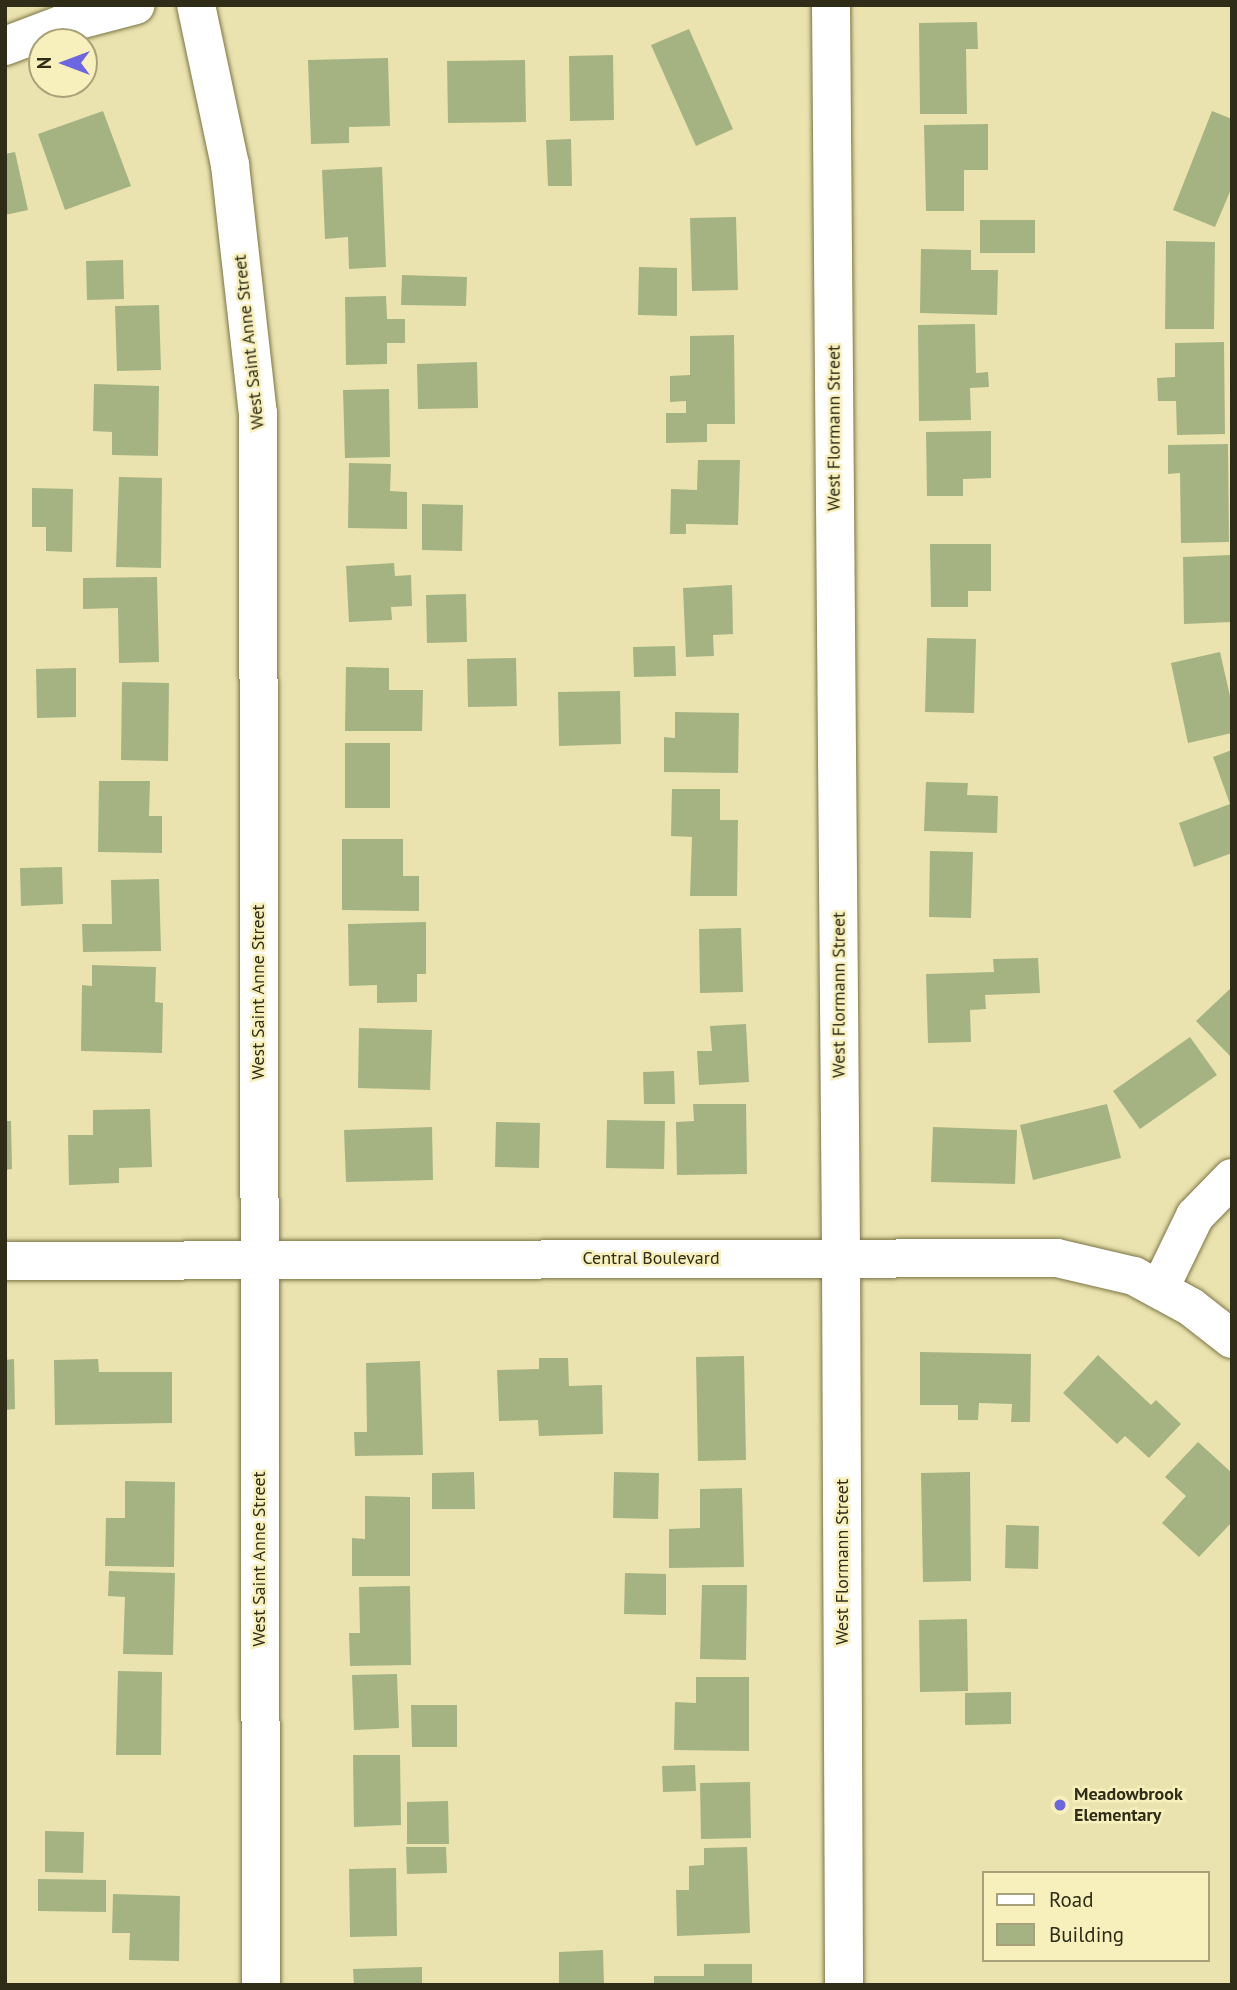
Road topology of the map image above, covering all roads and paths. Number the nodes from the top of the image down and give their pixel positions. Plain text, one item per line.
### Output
1 (135, 5) edge
2 (197, 5) edge
3 (831, 5) edge
4 (5, 46) edge
5 (1232, 1178) edge
6 (841, 1257) junction
7 (258, 1260) junction
8 (5, 1261) edge
9 (1160, 1288) junction
10 (1232, 1339) edge
11 (261, 1985) edge
12 (844, 1985) edge

1 - 4 street
2 - 7 street, West Saint Anne Street
3 - 6 street, West Flormann Street
5 - 9 street
6 - 7 street, Central Boulevard
6 - 9 street, Central Boulevard
6 - 12 street, West Flormann Street
7 - 8 street, Central Boulevard
7 - 11 street, West Saint Anne Street
9 - 10 street, Central Boulevard

